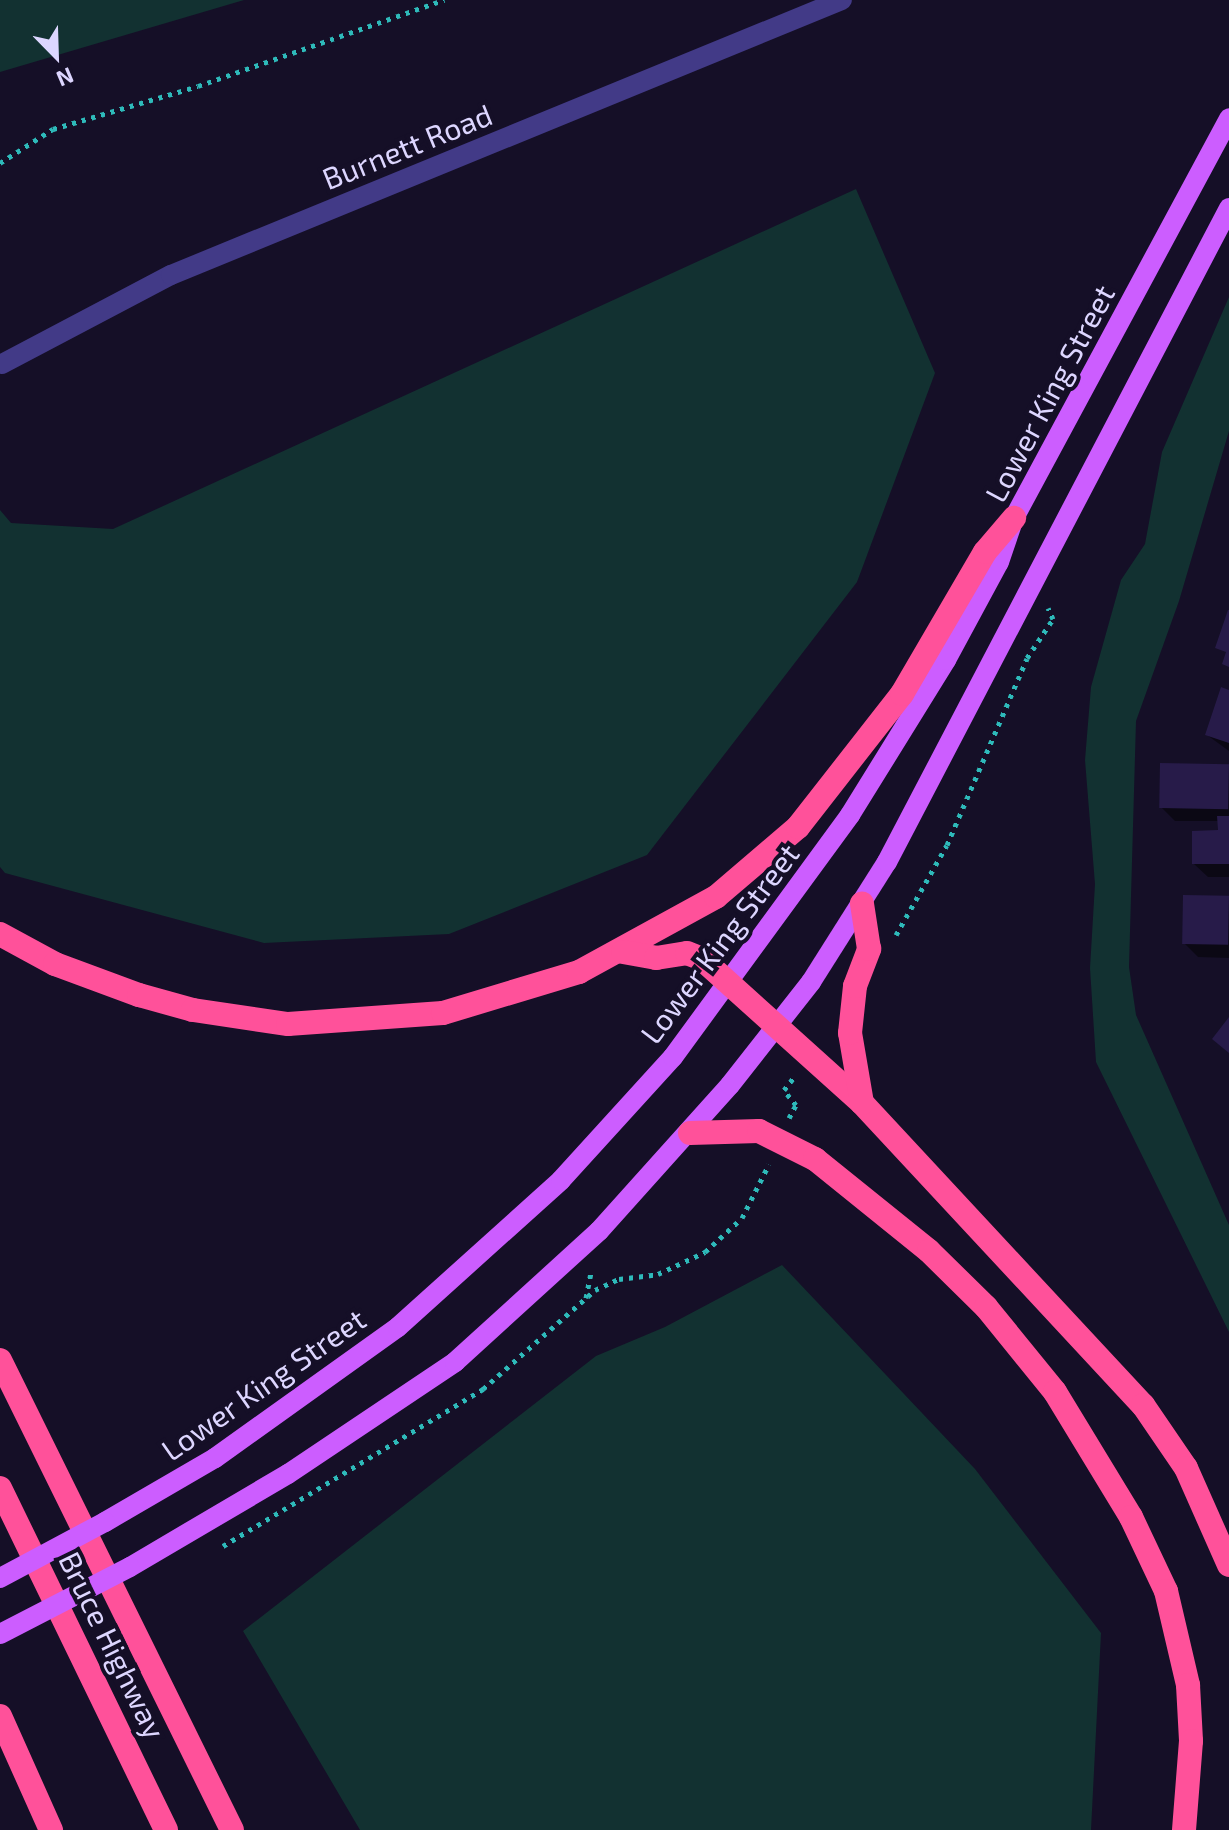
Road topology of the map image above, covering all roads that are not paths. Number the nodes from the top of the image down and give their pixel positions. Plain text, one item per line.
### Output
1 (842, 0) edge
2 (1229, 118) edge
3 (1229, 208) edge
4 (2, 364) dead end
5 (1014, 518) junction
6 (862, 904) junction
7 (0, 934) edge
8 (623, 952) junction
9 (729, 982) junction
10 (777, 1027) junction
11 (862, 1103) junction
12 (690, 1133) junction
13 (0, 1360) edge
14 (0, 1488) edge
15 (1229, 1565) edge
16 (0, 1578) edge
17 (0, 1634) edge
18 (0, 1716) edge
19 (51, 1830) edge
20 (166, 1830) edge
21 (232, 1830) edge
22 (1184, 1830) edge

1 - 4 street, Burnett Road
2 - 5 main road, Lower King Street
3 - 6 main road
5 - 8 highway
5 - 9 main road, Lower King Street
6 - 10 main road
6 - 11 highway
7 - 8 highway
8 - 9 highway
9 - 10 highway
9 - 16 main road, Lower King Street, bridge
10 - 11 highway
10 - 12 main road
11 - 15 highway
12 - 17 main road, bridge
12 - 22 highway
13 - 21 highway
14 - 20 highway, Bruce Highway
18 - 19 highway

